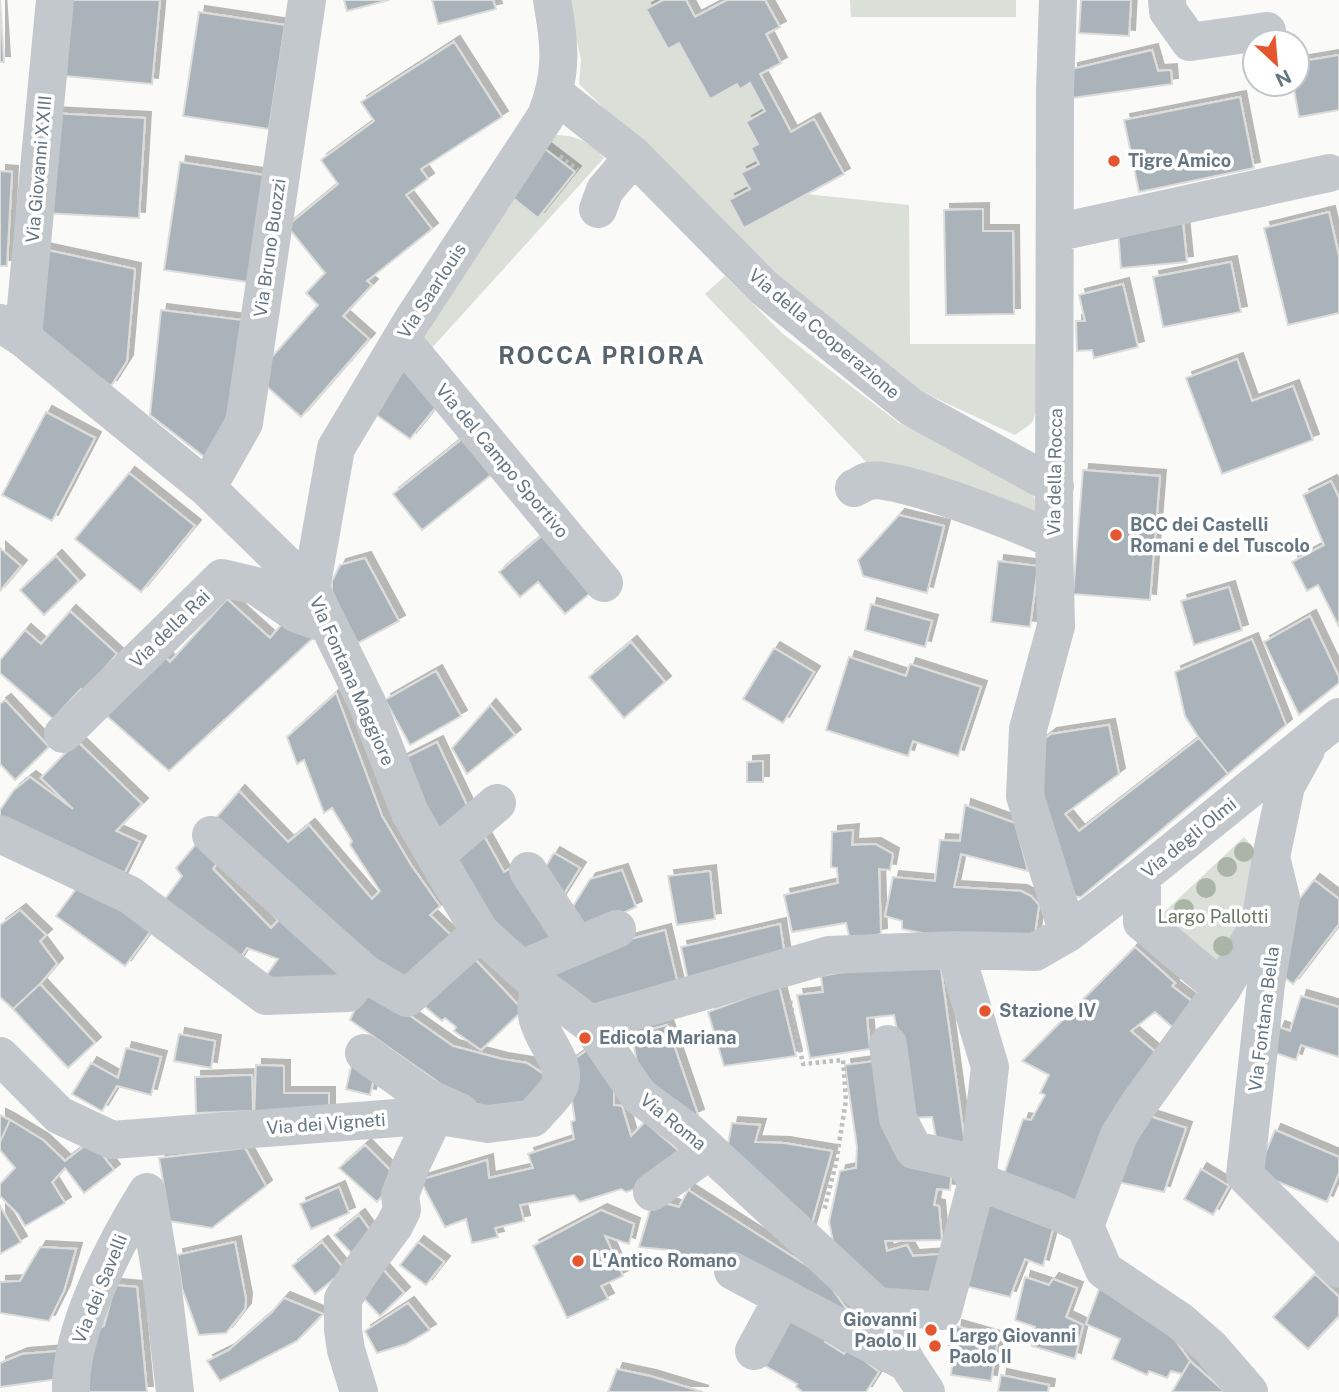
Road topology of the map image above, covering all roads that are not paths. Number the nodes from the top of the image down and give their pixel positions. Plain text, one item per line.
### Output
1 (55, 0) edge
2 (307, 0) edge
3 (552, 0) edge
4 (1058, 0) edge
5 (1167, 0) edge
6 (1241, 35) edge
7 (554, 93) junction
8 (634, 156) junction
9 (1329, 173) dead end
10 (601, 200) road end
11 (1055, 233) junction
12 (12, 330) edge
13 (401, 339) junction
14 (1055, 486) junction
15 (207, 488) junction
16 (854, 488) dead end
17 (1054, 540) junction
18 (604, 583) dead end
19 (311, 589) junction
20 (329, 625) junction
21 (1325, 728) edge
22 (63, 734) dead end
23 (497, 803) dead end
24 (0, 834) edge
25 (211, 835) dead end
26 (436, 855) junction
27 (1271, 857) junction
28 (528, 871) dead end
29 (1142, 876) junction
30 (617, 929) dead end
31 (480, 932) junction
32 (1068, 933) junction
33 (577, 945) junction
34 (955, 950) junction
35 (364, 974) junction
36 (531, 978) junction
37 (1222, 989) junction
38 (590, 1024) junction
39 (0, 1038) edge
40 (888, 1044) dead end
41 (364, 1053) dead end
42 (0, 1056) edge
43 (435, 1115) junction
44 (488, 1124) junction
45 (133, 1139) junction
46 (709, 1151) junction
47 (977, 1181) junction
48 (147, 1192) junction
49 (652, 1192) dead end
50 (1084, 1226) junction
51 (1339, 1269) edge
52 (733, 1271) dead end
53 (783, 1297) junction
54 (877, 1306) junction
55 (754, 1351) dead end
56 (927, 1377) edge
57 (71, 1392) edge
58 (175, 1392) edge
59 (359, 1392) edge
60 (1249, 1392) edge

1 - 12 street, Via Giovanni XXIII
2 - 15 street, Via Bruno Buozzi
3 - 7 street, Via Saarlouis
4 - 11 street, Via della Rocca
5 - 6 street
7 - 8 street, Via della Cooperazione
7 - 13 street, Via Saarlouis
8 - 10 street
8 - 14 street, Via della Cooperazione
9 - 11 street
11 - 14 street, Via della Rocca
12 - 15 street, Via Fontana Maggiore
13 - 18 street, Via del Campo Sportivo
13 - 19 street, Via Saarlouis
14 - 17 street, Via della Rocca
15 - 19 street, Via Fontana Maggiore
16 - 17 street
17 - 32 street, Via della Rocca
19 - 20 street, Via Fontana Maggiore
20 - 22 street, Via della Rai
20 - 26 street, Via Fontana Maggiore
21 - 27 street
21 - 29 street, Via degli Olmi
23 - 26 street
24 - 35 street
25 - 35 street
26 - 31 street, Via Fontana Maggiore
27 - 37 street, Via Fontana Bella
27 - 51 street, Via Fontana Bella
28 - 33 street
29 - 32 street, Via degli Olmi
29 - 37 street
30 - 33 street
31 - 35 street
31 - 36 street, Via Fontana Maggiore
32 - 34 street, Via degli Olmi
33 - 36 street
34 - 38 street
34 - 47 street
36 - 38 street, Via Fontana Maggiore
36 - 44 street, Via dei Vigneti
37 - 50 street, Via Fontana Bella
38 - 46 street, Via Roma
39 - 45 street
40 - 47 street
41 - 44 street
42 - 45 street, Via dei Vigneti
43 - 44 street, Via dei Vigneti
43 - 45 street, Via dei Vigneti
43 - 59 street
45 - 48 street, Via dei Savelli
46 - 49 street
46 - 54 street, Via Roma
47 - 50 street
47 - 54 street
48 - 57 street, Via dei Savelli
48 - 58 street, Via dei Savelli
50 - 60 street
52 - 53 street
53 - 55 street
53 - 56 street
54 - 56 street, Via Roma

